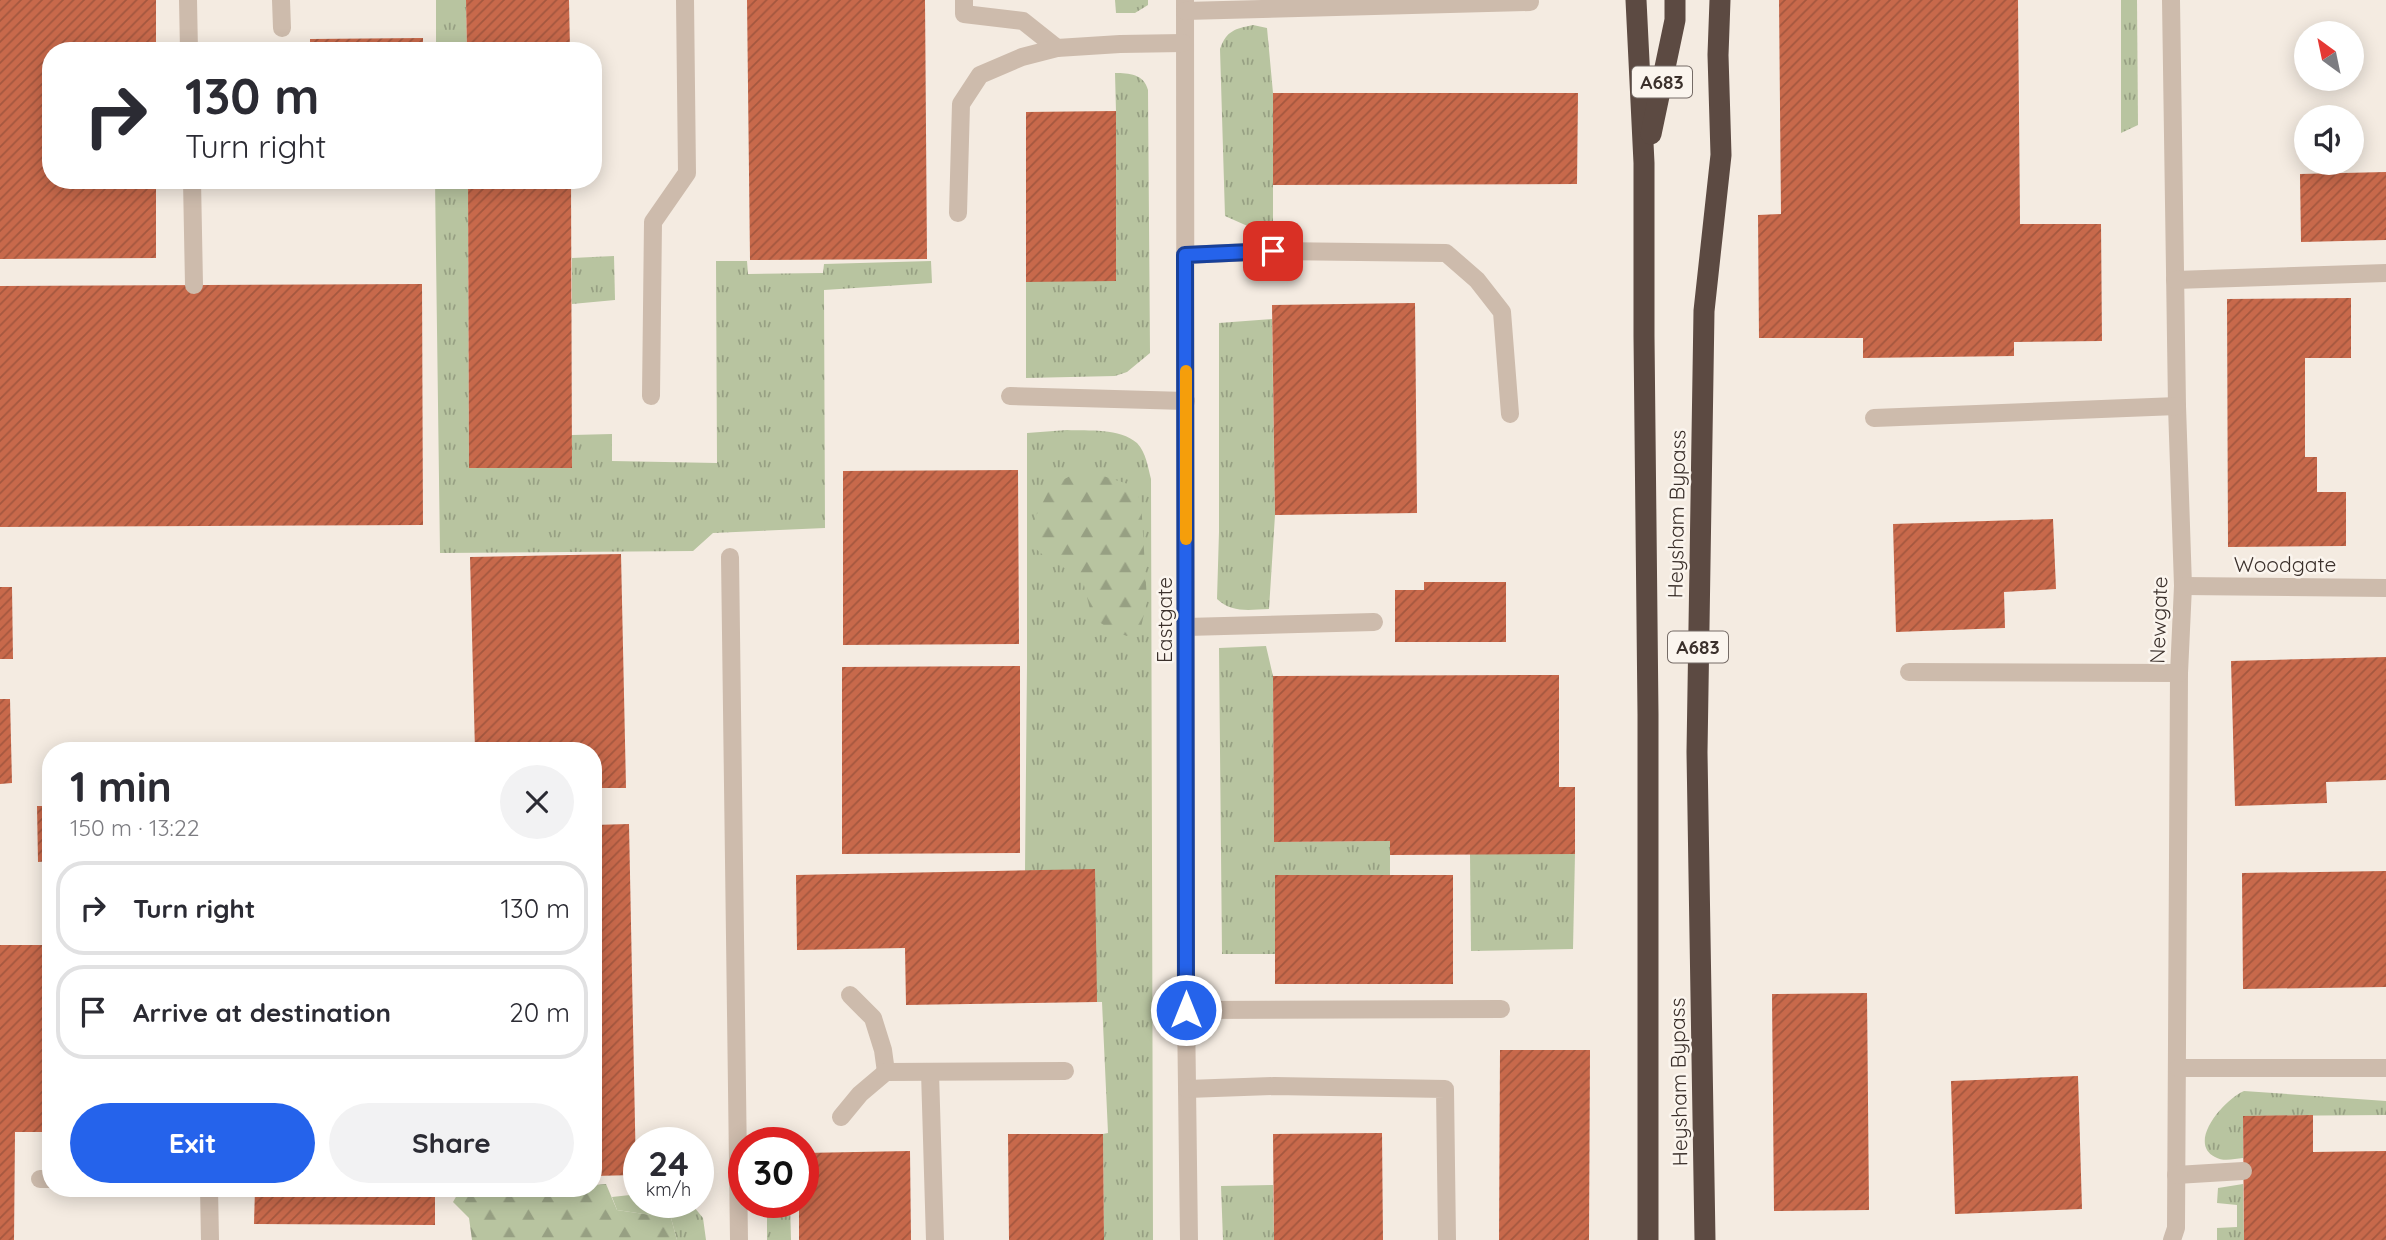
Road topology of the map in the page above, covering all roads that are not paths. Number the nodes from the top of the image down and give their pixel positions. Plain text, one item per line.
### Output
1 (188, 0) edge
2 (281, 0) edge
3 (684, 0) edge
4 (964, 0) edge
5 (1636, 0) edge
6 (1675, 0) edge
7 (1720, 0) edge
8 (2171, 0) edge
9 (1530, 2) dead end
10 (1185, 5) edge
11 (282, 27) dead end
12 (189, 42) edge
13 (1183, 43) junction
14 (1057, 48) junction
15 (1644, 163) junction
16 (192, 189) edge
17 (958, 213) dead end
18 (1185, 255) junction
19 (2386, 273) edge
20 (2175, 281) junction
21 (194, 285) dead end
22 (651, 396) dead end
23 (1010, 396) dead end
24 (1186, 401) junction
25 (2177, 406) junction
26 (1510, 414) dead end
27 (1874, 418) dead end
28 (730, 557) dead end
29 (2183, 586) junction
30 (2386, 588) edge
31 (1374, 622) dead end
32 (1186, 627) junction
33 (1909, 672) dead end
34 (2179, 673) junction
35 (850, 995) dead end
36 (1501, 1009) dead end
37 (1186, 1010) junction
38 (2178, 1068) junction
39 (2386, 1068) edge
40 (1065, 1070) dead end
41 (886, 1072) junction
42 (930, 1072) junction
43 (1187, 1089) junction
44 (841, 1117) dead end
45 (2243, 1171) dead end
46 (2176, 1175) junction
47 (209, 1197) edge
48 (210, 1240) edge
49 (739, 1240) edge
50 (935, 1240) edge
51 (1189, 1240) edge
52 (1447, 1240) edge
53 (1648, 1240) edge
54 (1705, 1240) edge
55 (2172, 1240) edge

1 - 12 street
2 - 11 street
3 - 22 street
4 - 14 street
5 - 15 highway, Heysham Bypass / A683
6 - 15 highway, A683
7 - 54 highway, Heysham Bypass / A683
8 - 20 street, Newgate
9 - 10 street
10 - 13 street, Eastgate
13 - 14 street
13 - 18 street, Eastgate
14 - 17 street
15 - 53 highway, Heysham Bypass / A683
16 - 21 street
18 - 24 street, Eastgate
18 - 26 street
19 - 20 street
20 - 25 street, Newgate
23 - 24 street
24 - 32 street, Eastgate
25 - 27 street
25 - 29 street, Newgate
28 - 49 street
29 - 30 street, Woodgate
29 - 34 street, Newgate
31 - 32 street
32 - 37 street, Eastgate
33 - 34 street
34 - 38 street, Newgate
35 - 41 street
36 - 37 street
37 - 43 street, Eastgate
38 - 39 street
38 - 46 street, Newgate
40 - 42 street
41 - 42 street
41 - 44 street
42 - 50 street
43 - 51 street, Eastgate
43 - 52 street
45 - 46 street
46 - 55 street, Newgate
47 - 48 street

